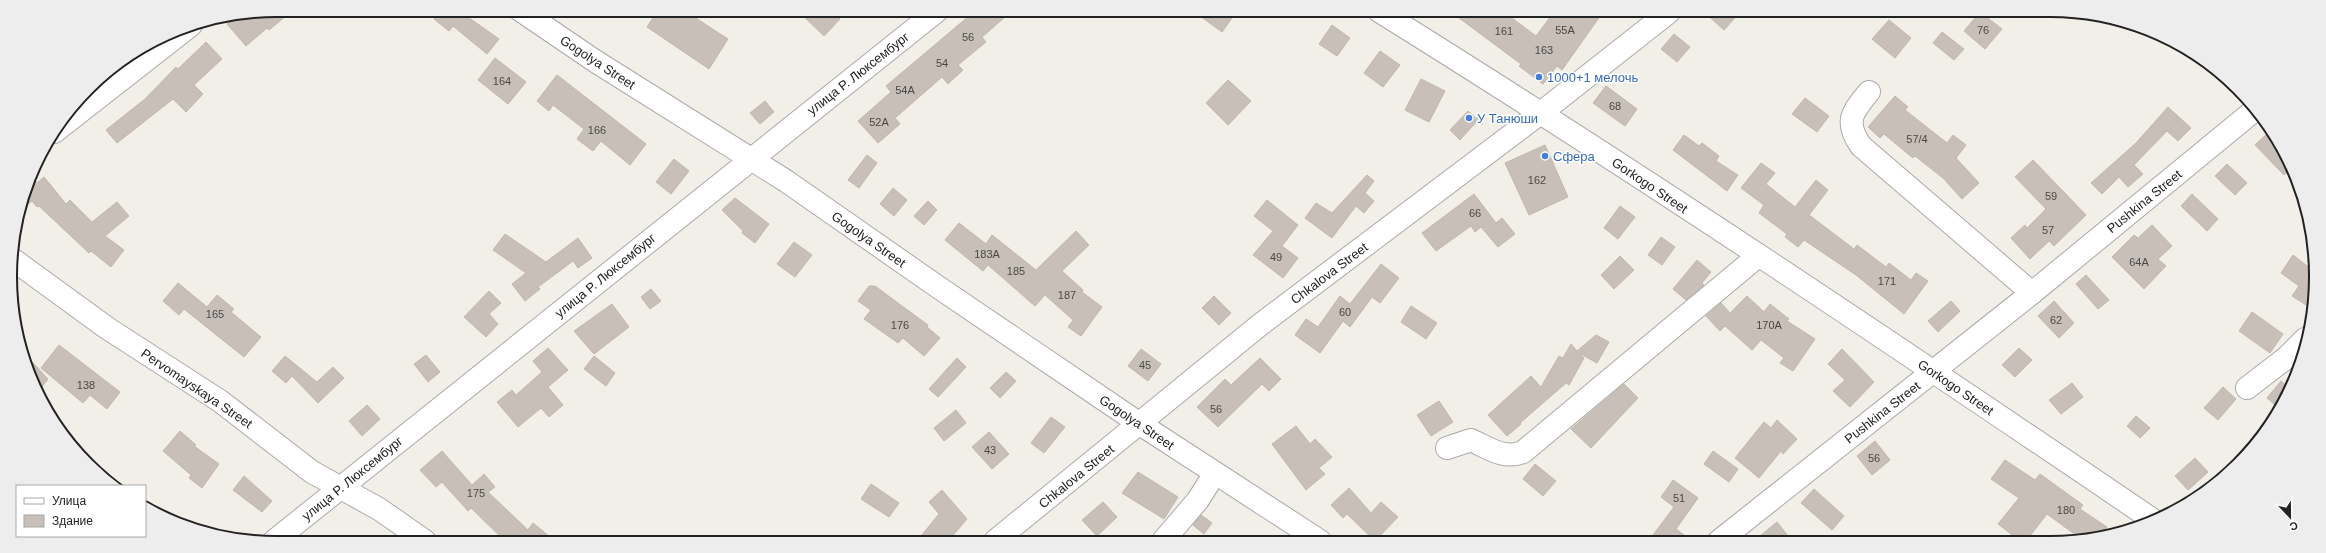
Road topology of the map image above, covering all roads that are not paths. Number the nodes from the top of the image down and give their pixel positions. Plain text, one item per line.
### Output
1 (530, 17) edge
2 (929, 17) edge
3 (1389, 17) edge
4 (1662, 17) edge
5 (174, 39) edge
6 (1869, 92) dead end
7 (1542, 112) junction
8 (2251, 113) edge
9 (71, 118) edge
10 (750, 159) junction
11 (1758, 256) junction
12 (18, 263) edge
13 (2032, 293) junction
14 (2298, 351) edge
15 (2291, 362) edge
16 (1934, 371) junction
17 (2247, 388) dead end
18 (1140, 424) junction
19 (1447, 448) dead end
20 (1215, 473) junction
21 (341, 487) junction
22 (2148, 516) edge
23 (280, 536) edge
24 (417, 536) edge
25 (1001, 536) edge
26 (1168, 536) edge
27 (1312, 536) edge
28 (1732, 536) edge

1 - 10 street, Gogolya Street
2 - 10 street, улица Р. Люксембург
3 - 7 street, Gorkogo Street
4 - 7 street, Chkalova Street
5 - 9 street
6 - 13 street
7 - 11 street, Gorkogo Street
7 - 18 street, Chkalova Street
8 - 13 street, Pushkina Street
10 - 18 street, Gogolya Street
10 - 21 street, улица Р. Люксембург
11 - 16 street, Gorkogo Street
11 - 19 street
12 - 21 street, Pervomayskaya Street
13 - 16 street, Pushkina Street
14 - 15 street
15 - 17 street
16 - 22 street, Gorkogo Street
16 - 28 street, Pushkina Street
18 - 20 street, Gogolya Street
18 - 25 street, Chkalova Street
20 - 26 street
20 - 27 street, Gogolya Street
21 - 23 street, улица Р. Люксембург
21 - 24 street, Pervomayskaya Street

